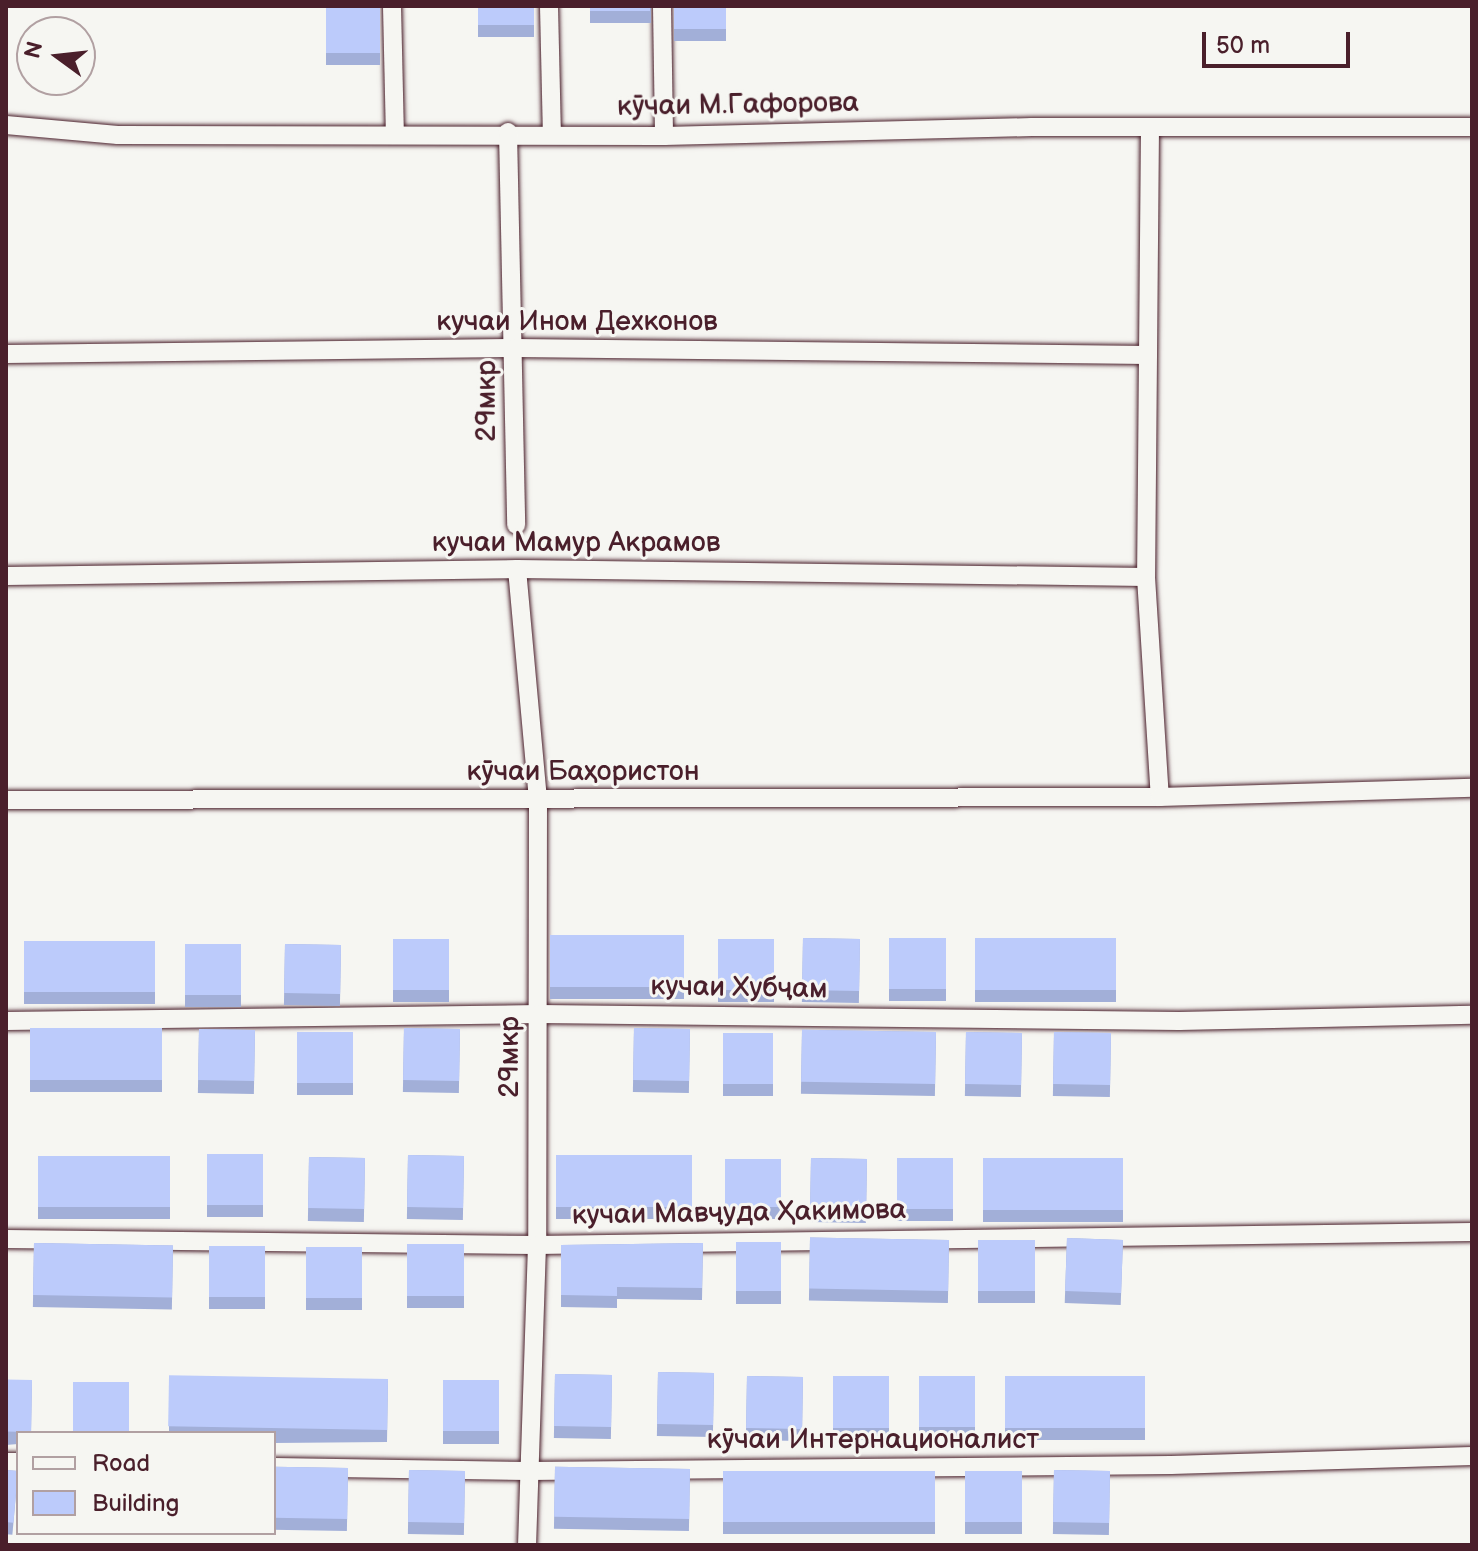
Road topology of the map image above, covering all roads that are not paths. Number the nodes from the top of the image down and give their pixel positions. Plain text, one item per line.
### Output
1 (392, 6) edge
2 (549, 6) edge
3 (662, 6) edge
4 (6, 125) edge
5 (1150, 127) junction
6 (1472, 127) edge
7 (508, 132) junction
8 (552, 134) junction
9 (395, 135) junction
10 (664, 136) junction
11 (515, 348) junction
12 (6, 354) edge
13 (1148, 355) junction
14 (516, 525) dead end
15 (517, 569) junction
16 (6, 576) edge
17 (1146, 577) junction
18 (1472, 788) edge
19 (1160, 797) junction
20 (6, 800) edge
21 (538, 801) junction
22 (539, 1014) junction
23 (1472, 1015) edge
24 (6, 1021) edge
25 (1472, 1232) edge
26 (6, 1239) edge
27 (537, 1245) junction
28 (1472, 1456) edge
29 (276, 1467) edge
30 (528, 1471) junction
31 (527, 1545) edge

1 - 9 street
2 - 8 street
3 - 10 street
4 - 9 street, кӯчаи М.Гафорова
5 - 6 street, кӯчаи М.Гафорова
5 - 10 street, кӯчаи М.Гафорова
5 - 13 street
7 - 8 street, кӯчаи М.Гафорова
7 - 9 street, кӯчаи М.Гафорова
7 - 11 street, 29мкр
8 - 10 street, кӯчаи М.Гафорова
11 - 12 street, кучаи Ином Дехконов
11 - 13 street, кучаи Ином Дехконов
11 - 14 street, 29мкр
13 - 17 street
15 - 16 street, кучаи Мамур Акрамов
15 - 17 street, кучаи Мамур Акрамов
15 - 21 street, 29мкр
17 - 19 street
18 - 19 street, кӯчаи Баҳористон
19 - 21 street, кӯчаи Баҳористон
20 - 21 street, кӯчаи Баҳористон
21 - 22 street, 29мкр
22 - 23 street, кучаи Хубҷам
22 - 24 street, кучаи Хубҷам
22 - 27 street, 29мкр
25 - 27 street, кучаи Мавҷуда Ҳакимова
26 - 27 street, кучаи Мавҷуда Ҳакимова
27 - 30 street, 29мкр
28 - 30 street, кӯчаи Интернационалист
29 - 30 street, кӯчаи Интернационалист
30 - 31 street, 29мкр

